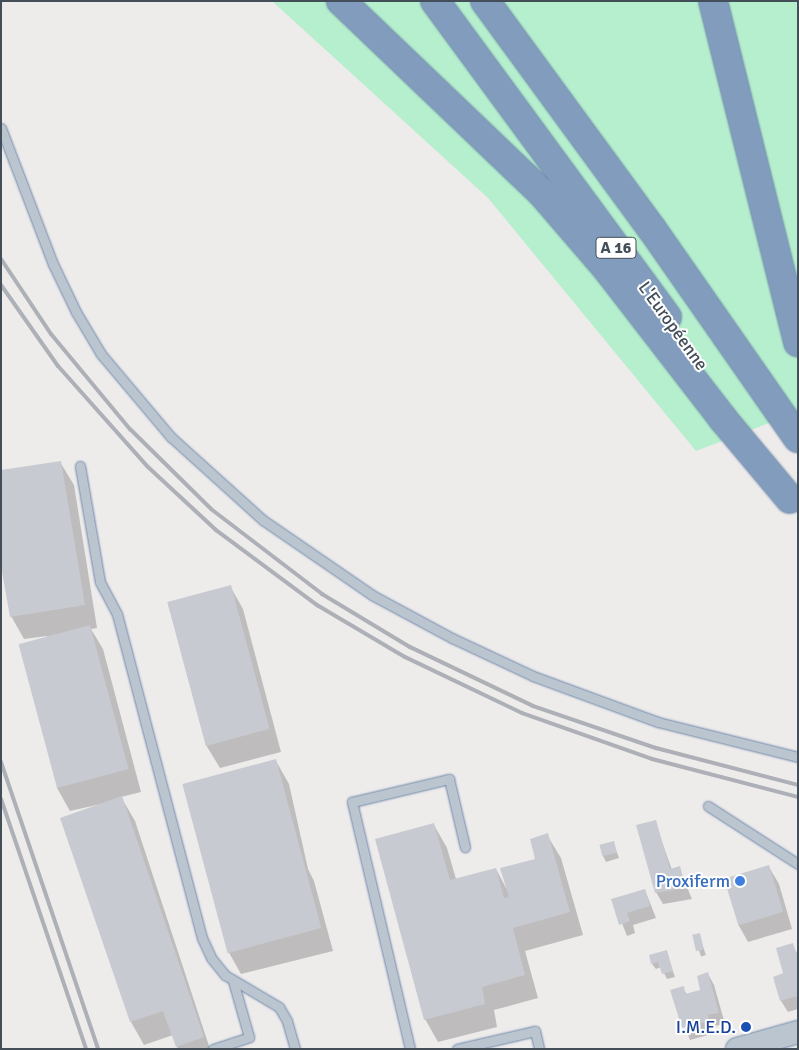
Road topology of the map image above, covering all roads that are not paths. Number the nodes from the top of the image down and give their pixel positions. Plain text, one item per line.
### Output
1 (341, 1) edge
2 (435, 1) edge
3 (485, 1) edge
4 (713, 1) edge
5 (1, 128) edge
6 (798, 343) edge
7 (798, 438) edge
8 (80, 466) dead end
9 (794, 505) edge
10 (798, 757) edge
11 (708, 806) dead end
12 (465, 847) dead end
13 (798, 864) edge
14 (233, 981) junction
15 (798, 1032) edge
16 (214, 1049) edge
17 (295, 1049) edge
18 (410, 1049) edge
19 (457, 1049) edge
20 (539, 1049) edge
21 (737, 1049) edge

1 - 9 highway
2 - 9 highway, L'Européenne / A 16
3 - 7 highway, A 16
4 - 6 highway
5 - 10 lane
8 - 14 lane
11 - 13 lane
12 - 18 lane
14 - 16 lane
14 - 17 lane
15 - 21 street
19 - 20 lane

